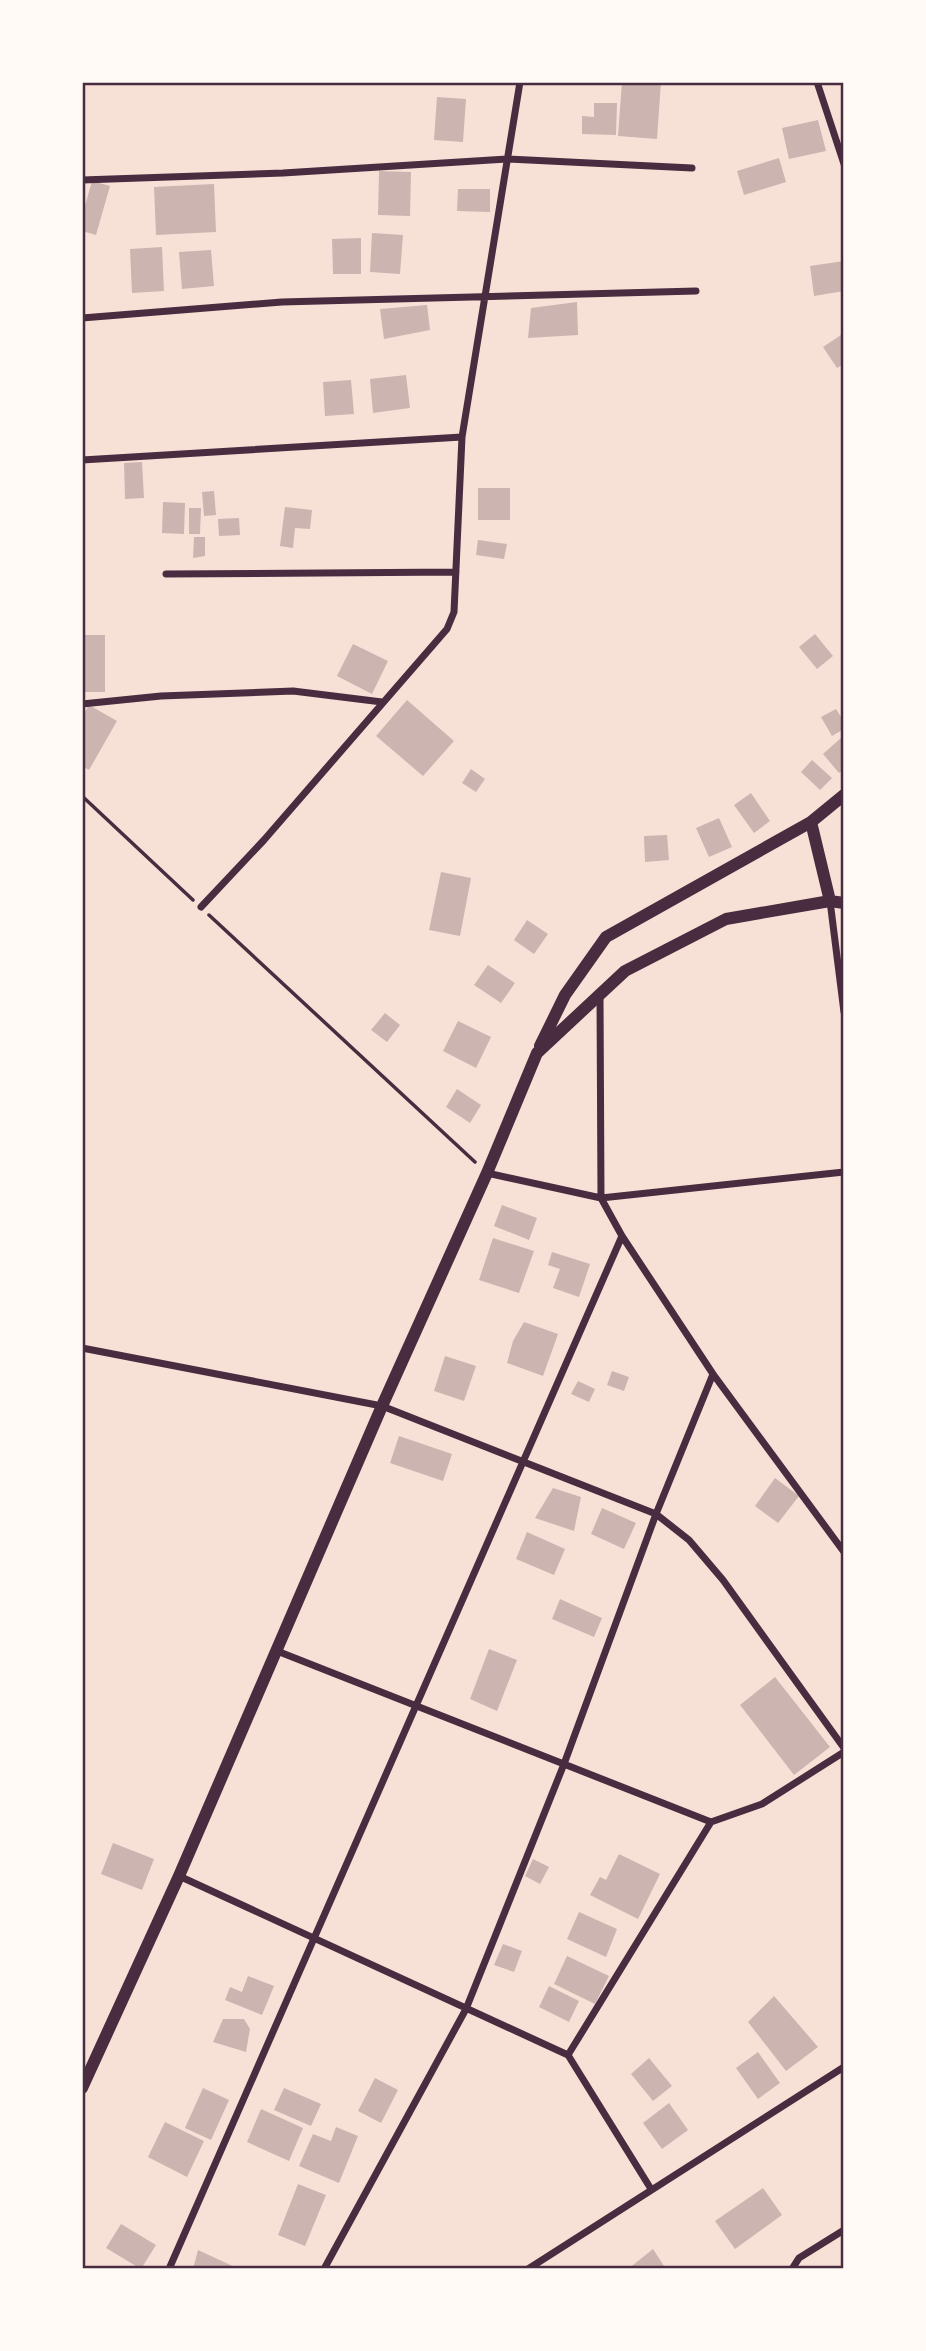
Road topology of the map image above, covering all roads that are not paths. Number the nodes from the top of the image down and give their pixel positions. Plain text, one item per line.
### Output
1 (520, 82) edge
2 (817, 82) edge
3 (506, 159) junction
4 (844, 164) edge
5 (692, 168) dead end
6 (82, 180) edge
7 (696, 291) dead end
8 (483, 298) junction
9 (82, 318) edge
10 (462, 437) junction
11 (82, 460) edge
12 (456, 572) junction
13 (166, 574) dead end
14 (382, 702) junction
15 (82, 704) edge
16 (844, 795) edge
17 (811, 822) junction
18 (837, 902) edge
19 (201, 907) road end
20 (600, 994) junction
21 (844, 1012) edge
22 (537, 1053) junction
23 (844, 1172) edge
24 (487, 1173) junction
25 (601, 1198) junction
26 (622, 1236) junction
27 (82, 1348) edge
28 (713, 1374) junction
29 (382, 1406) junction
30 (523, 1461) junction
31 (656, 1514) junction
32 (844, 1552) edge
33 (277, 1651) junction
34 (416, 1705) junction
35 (844, 1750) edge
36 (564, 1764) junction
37 (711, 1822) junction
38 (179, 1876) junction
39 (314, 1939) junction
40 (466, 2009) junction
41 (568, 2055) junction
42 (844, 2067) edge
43 (82, 2088) edge
44 (651, 2189) junction
45 (844, 2230) edge
46 (169, 2269) edge
47 (324, 2269) edge
48 (528, 2269) edge
49 (792, 2269) edge

1 - 3 street
2 - 4 street
3 - 5 street
3 - 6 street
3 - 8 street
7 - 8 street
8 - 9 street
8 - 10 street
10 - 11 street
10 - 12 street
12 - 13 street
12 - 14 street
14 - 15 street
14 - 19 street
16 - 17 street
17 - 18 street
17 - 22 street
18 - 20 street
18 - 21 street
20 - 22 street
20 - 25 street
22 - 24 street
23 - 25 street
24 - 25 street
24 - 29 street
25 - 26 street
26 - 28 street
26 - 30 street
27 - 29 street
28 - 31 street
28 - 32 street
29 - 30 street
29 - 33 street
30 - 31 street
30 - 34 street
31 - 35 street
31 - 36 street
33 - 34 street
33 - 38 street
34 - 36 street
34 - 39 street
35 - 37 street
36 - 37 street
36 - 40 street
37 - 41 street
38 - 39 street
38 - 43 street
39 - 40 street
39 - 46 street
40 - 41 street
40 - 47 street
41 - 44 street
42 - 44 street
44 - 48 street
45 - 49 street

